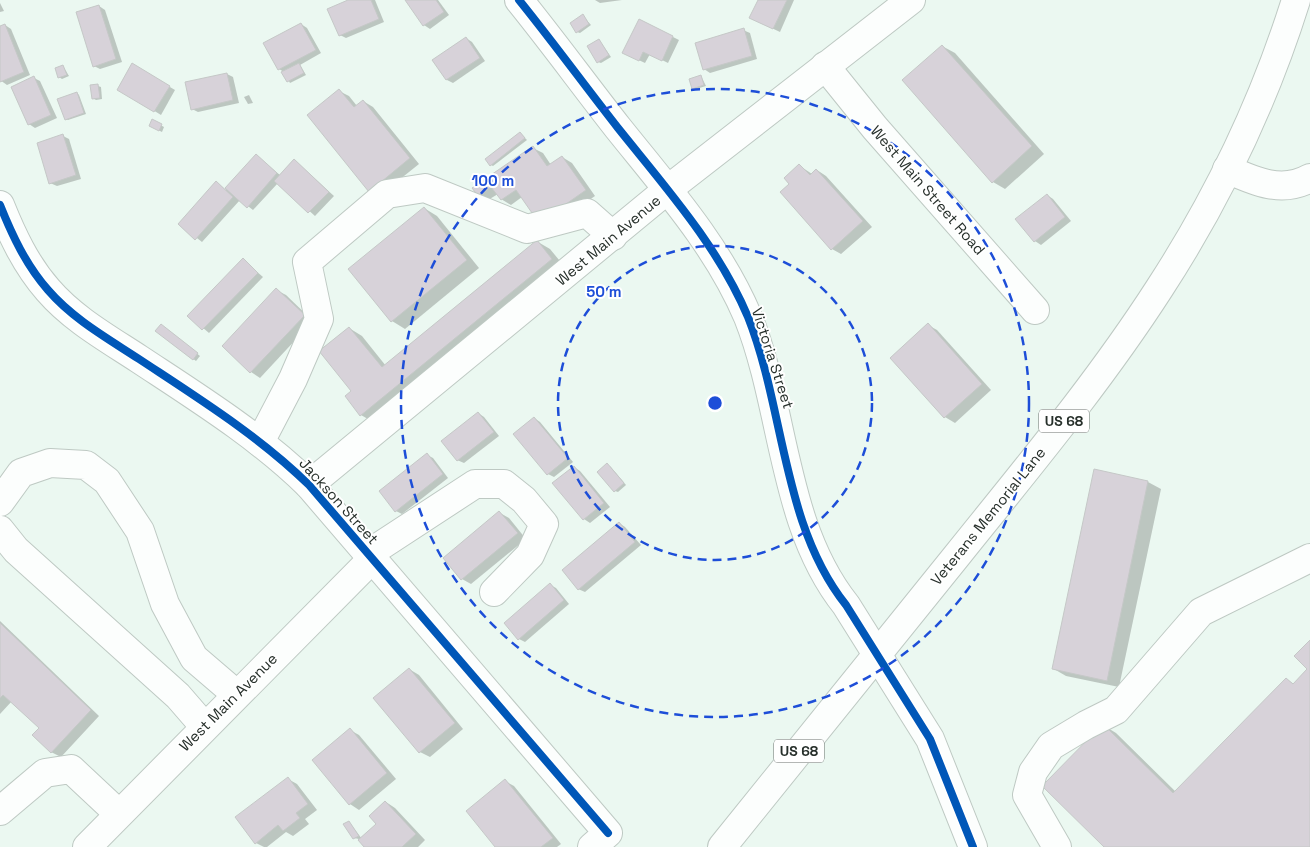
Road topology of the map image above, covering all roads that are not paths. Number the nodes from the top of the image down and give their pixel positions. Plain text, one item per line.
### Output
1 (519, 0) edge
2 (910, 0) edge
3 (1296, 0) edge
4 (825, 66) junction
5 (1227, 169) junction
6 (1310, 178) edge
7 (668, 190) junction
8 (0, 204) edge
9 (613, 236) junction
10 (1035, 310) dead end
11 (260, 442) junction
12 (309, 485) junction
13 (0, 502) edge
14 (0, 530) edge
15 (370, 556) junction
16 (1310, 558) edge
17 (494, 592) dead end
18 (877, 655) junction
19 (236, 694) junction
20 (204, 726) junction
21 (0, 811) edge
22 (118, 813) junction
23 (600, 840) edge
24 (87, 847) edge
25 (722, 847) edge
26 (973, 847) edge
27 (1057, 847) edge

1 - 7 street, Victoria Street
2 - 4 street, West Main Avenue
3 - 5 street, Veterans Memorial Lane / US 68
4 - 7 street, West Main Avenue
4 - 10 street, West Main Street Road
5 - 6 street
5 - 18 street, Veterans Memorial Lane / US 68
7 - 9 street, West Main Avenue
7 - 18 street, Victoria Street
8 - 11 street, Jackson Street
9 - 11 street
9 - 12 street, West Main Avenue
11 - 12 street, Jackson Street
12 - 15 street, Jackson Street
13 - 19 street
14 - 20 street
15 - 17 street, West Main Avenue
15 - 19 street, West Main Avenue
15 - 23 street, Jackson Street
16 - 27 street
18 - 25 street, Veterans Memorial Lane / US 68
18 - 26 street, Victoria Street
19 - 20 street, West Main Avenue
20 - 22 street, West Main Avenue
21 - 22 street
22 - 24 street, West Main Avenue

